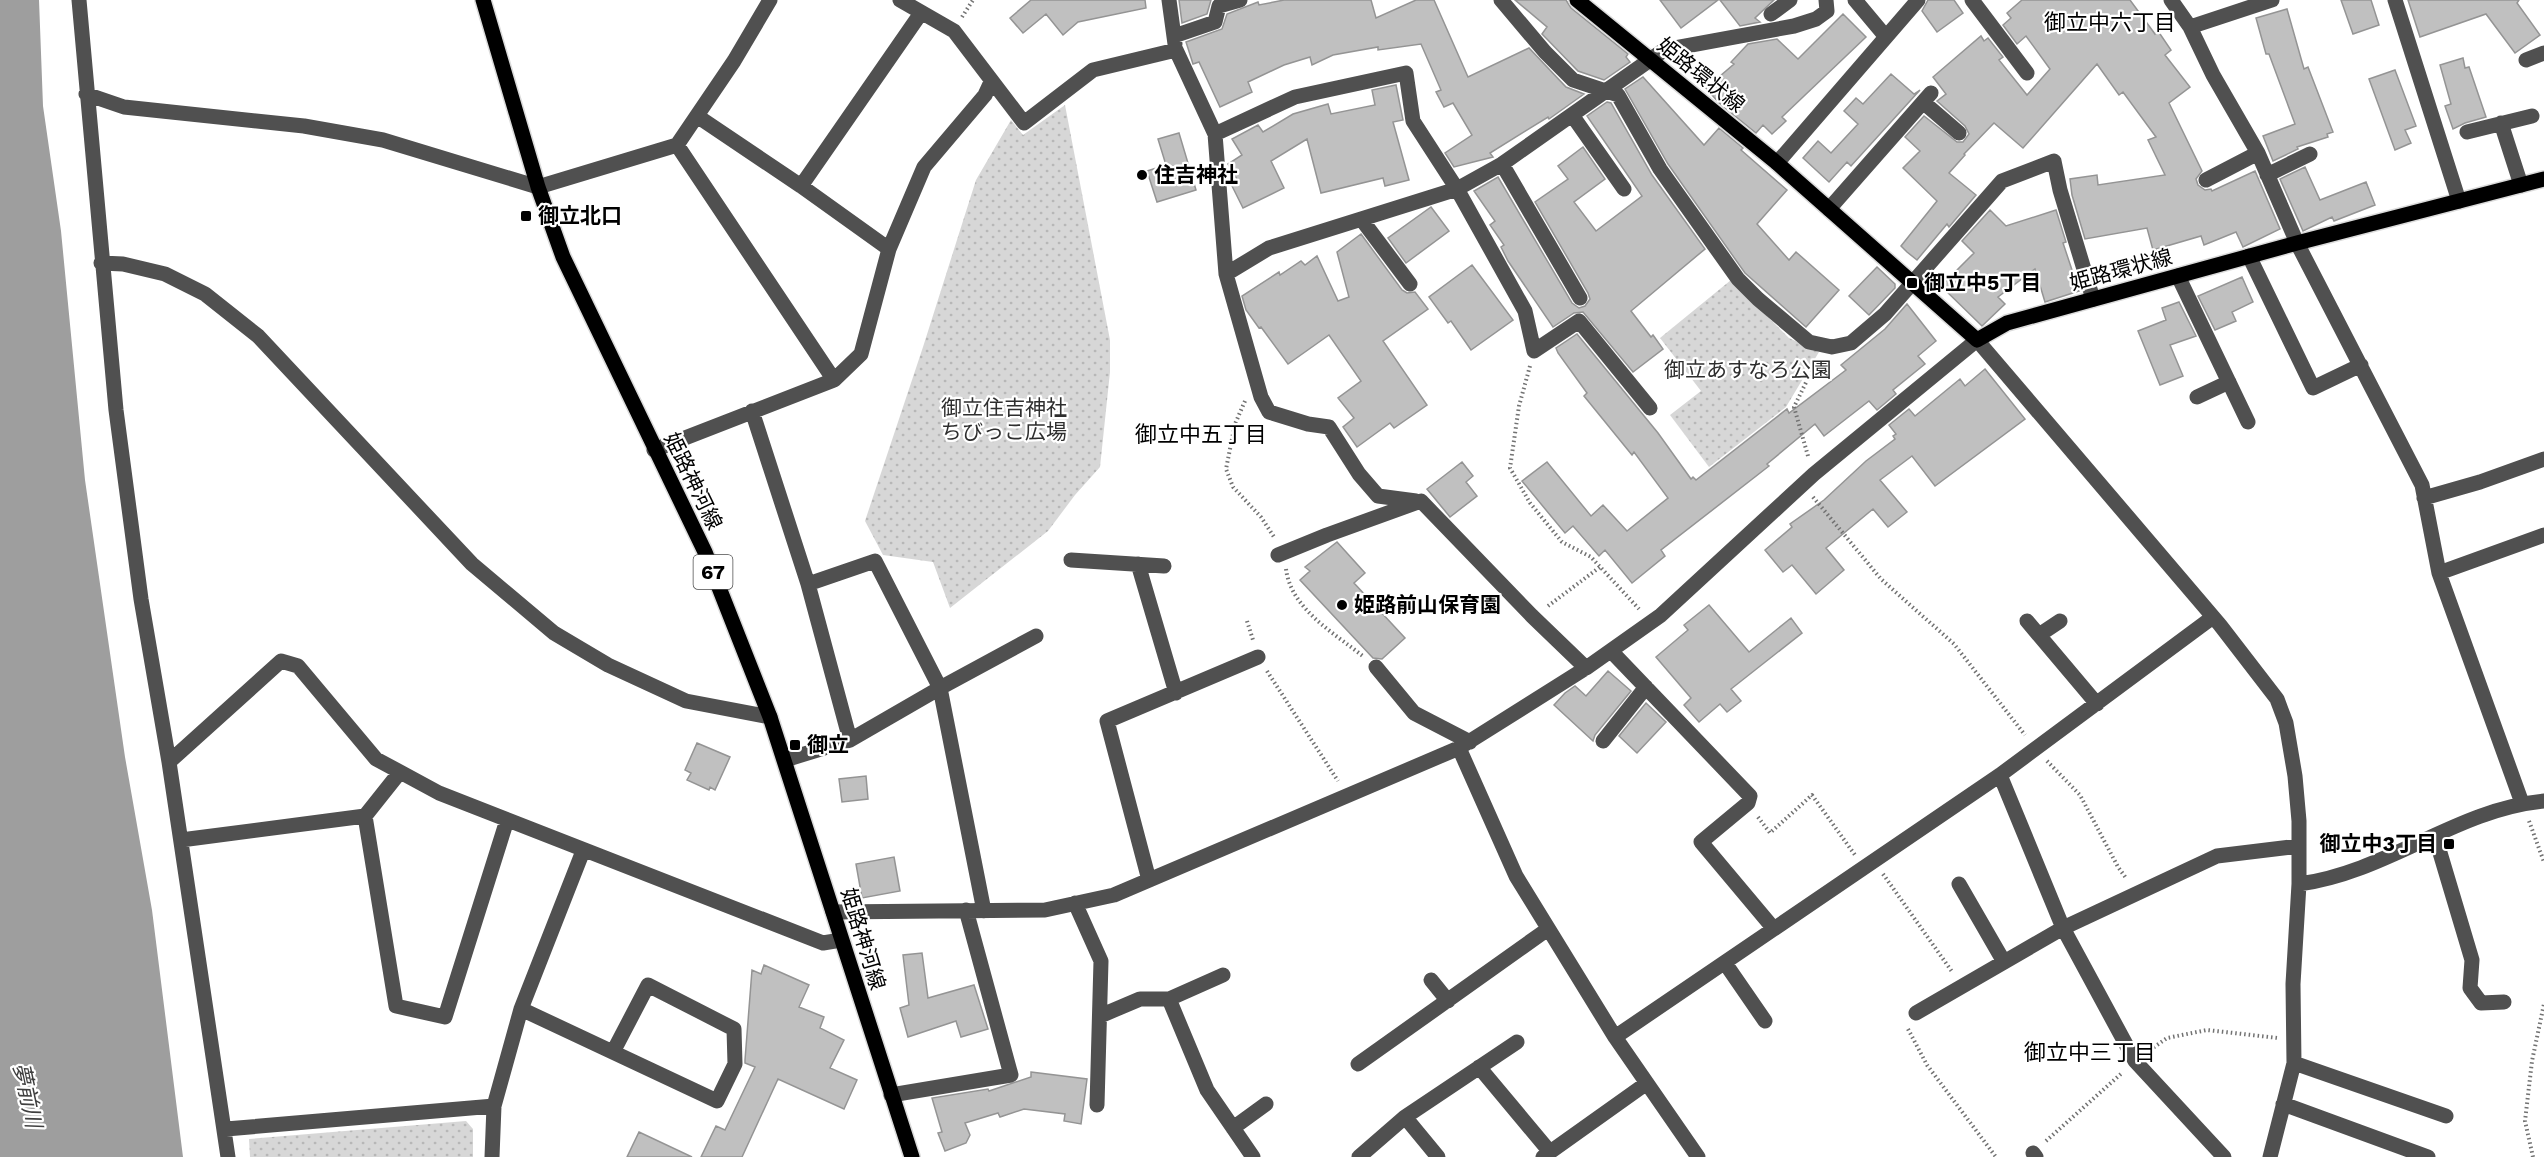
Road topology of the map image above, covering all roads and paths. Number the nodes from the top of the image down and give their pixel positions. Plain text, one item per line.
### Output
1 (79, 0) edge
2 (483, 0) edge
3 (770, 0) edge
4 (900, 0) edge
5 (1169, 0) edge
6 (1240, 0) edge
7 (1501, 0) edge
8 (1577, 0) edge
9 (1790, 0) edge
10 (1826, 0) edge
11 (1855, 0) edge
12 (1918, 0) edge
13 (1972, 0) edge
14 (2171, 0) edge
15 (2272, 0) edge
16 (2396, 0) edge
17 (1218, 3) edge
18 (921, 13) junction
19 (1771, 14) dead end
20 (2190, 27) junction
21 (1886, 37) junction
22 (1175, 43) junction
23 (2544, 53) edge
24 (1648, 60) junction
25 (2526, 60) dead end
26 (2027, 73) dead end
27 (990, 82) junction
28 (1607, 91) junction
29 (86, 94) junction
30 (1572, 115) junction
31 (697, 116) junction
32 (2532, 116) dead end
33 (2501, 123) junction
34 (2467, 132) dead end
35 (1959, 133) dead end
36 (1215, 134) junction
37 (677, 145) junction
38 (2258, 153) junction
39 (2310, 154) dead end
40 (1777, 163) junction
41 (1502, 164) junction
42 (2267, 175) junction
43 (2206, 180) dead end
44 (2544, 180) edge
45 (2521, 185) junction
46 (801, 186) junction
47 (538, 187) junction
48 (1457, 189) junction
49 (1623, 189) dead end
50 (2459, 201) junction
51 (1829, 209) junction
52 (1362, 220) junction
53 (2297, 243) junction
54 (890, 249) junction
55 (2250, 256) junction
56 (101, 263) junction
57 (1226, 274) junction
58 (2178, 276) junction
59 (1912, 283) junction
60 (1410, 284) dead end
61 (1580, 298) dead end
62 (2093, 299) junction
63 (1977, 340) junction
64 (1824, 345) junction
65 (1534, 351) junction
66 (2361, 364) junction
67 (1255, 376) junction
68 (834, 380) junction
69 (2229, 382) junction
70 (2197, 397) dead end
71 (1650, 408) dead end
72 (752, 411) junction
73 (2248, 422) dead end
74 (654, 450) junction
75 (2544, 459) edge
76 (1808, 480) junction
77 (2424, 498) junction
78 (1421, 501) junction
79 (2544, 535) edge
80 (1281, 554) junction
81 (1071, 560) dead end
82 (1138, 564) junction
83 (1164, 566) dead end
84 (1600, 567) junction
85 (2439, 573) junction
86 (808, 584) junction
87 (1532, 616) junction
88 (2213, 617) junction
89 (1247, 621) dead end
90 (2027, 621) dead end
91 (2060, 621) dead end
92 (1651, 622) junction
93 (2039, 635) junction
94 (1036, 636) dead end
95 (1611, 651) junction
96 (1258, 657) junction
97 (1376, 667) joint
98 (1586, 668) junction
99 (1646, 687) junction
100 (940, 688) junction
101 (1176, 693) junction
102 (2097, 704) junction
103 (770, 717) junction
104 (850, 740) junction
105 (1603, 741) dead end
106 (1464, 745) junction
107 (2036, 749) junction
108 (785, 760) junction
109 (169, 762) junction
110 (400, 772) junction
111 (2000, 775) junction
112 (1348, 796) junction
113 (2544, 801) edge
114 (1748, 803) junction
115 (2522, 803) junction
116 (365, 816) junction
117 (507, 820) junction
118 (2436, 836) junction
119 (181, 840) junction
120 (2299, 846) junction
121 (583, 851) junction
122 (2544, 862) edge
123 (1869, 865) junction
124 (1149, 880) junction
125 (1959, 884) dead end
126 (2299, 884) junction
127 (2138, 894) junction
128 (1075, 903) junction
129 (966, 910) junction
130 (984, 911) junction
131 (833, 912) junction
132 (2063, 928) junction
133 (1548, 929) junction
134 (1774, 929) junction
135 (841, 940) junction
136 (2004, 962) junction
137 (1725, 963) junction
138 (1223, 975) dead end
139 (1431, 980) dead end
140 (1962, 986) junction
141 (1169, 999) junction
142 (1448, 1001) junction
143 (2504, 1002) dead end
144 (2544, 1004) edge
145 (521, 1009) junction
146 (1916, 1013) joint
147 (1100, 1016) junction
148 (1765, 1021) dead end
149 (1615, 1037) junction
150 (1517, 1041) dead end
151 (613, 1052) junction
152 (2294, 1063) junction
153 (1358, 1064) dead end
154 (1479, 1067) junction
155 (1647, 1083) junction
156 (891, 1095) junction
157 (1266, 1104) dead end
158 (2283, 1104) junction
159 (1097, 1105) dead end
160 (494, 1106) junction
161 (2446, 1116) dead end
162 (1405, 1117) junction
163 (1233, 1128) junction
164 (226, 1129) junction
165 (1547, 1154) edge
166 (228, 1157) edge
167 (492, 1157) edge
168 (912, 1157) edge
169 (1253, 1157) edge
170 (1359, 1157) edge
171 (1438, 1157) edge
172 (1698, 1157) edge
173 (1996, 1157) edge
174 (2224, 1157) edge
175 (2270, 1157) edge
176 (2428, 1157) edge
177 (2533, 1157) edge

1 - 29 street
2 - 47 main road, 姫路神河線 / 67
3 - 31 street
4 - 18 street
5 - 22 street
6 - 17 street
7 - 28 street
8 - 24 main road, 姫路環状線
9 - 19 street
10 - 24 street
11 - 21 street
12 - 21 street
13 - 26 street
14 - 20 street
15 - 20 street
16 - 50 street
17 - 22 street
18 - 27 street
18 - 46 street
20 - 38 street
21 - 40 street
22 - 27 street
22 - 36 street
23 - 25 street
24 - 28 street
24 - 40 main road, 姫路環状線
27 - 54 street
28 - 30 street
28 - 64 street
29 - 47 street
29 - 56 street
30 - 41 street
30 - 49 street
31 - 37 street
31 - 46 street
32 - 33 street
33 - 34 street
33 - 45 street
35 - 51 street
36 - 48 street
36 - 57 street
37 - 47 street
37 - 68 street
38 - 42 street
38 - 43 street
39 - 42 street
40 - 51 main road, 姫路環状線
41 - 48 street
41 - 61 street
42 - 53 street
44 - 45 main road, 姫路環状線
45 - 50 main road, 姫路環状線
46 - 54 street
47 - 74 main road, 姫路神河線 / 67
48 - 52 street
48 - 65 street
50 - 53 main road, 姫路環状線
51 - 59 main road, 姫路環状線
52 - 57 street
52 - 60 street
53 - 55 main road, 姫路環状線
53 - 66 street
54 - 68 street
55 - 58 main road, 姫路環状線
55 - 66 street
56 - 103 street
56 - 109 street
57 - 67 street
58 - 62 main road, 姫路環状線
58 - 69 street
59 - 62 street
59 - 63 main road, 姫路環状線
59 - 64 street
62 - 63 main road, 姫路環状線
63 - 76 street
63 - 88 street
64 - 76 path
65 - 71 street
65 - 84 path
66 - 77 street
67 - 78 street
67 - 80 path
68 - 72 street
69 - 70 street
69 - 73 street
72 - 74 street
72 - 86 street
74 - 103 main road, 姫路神河線 / 67
75 - 77 street
76 - 92 street
76 - 107 path
77 - 85 street
78 - 80 street
78 - 87 street
79 - 85 street
80 - 97 path
81 - 82 street
82 - 83 street
82 - 101 street
84 - 87 path
84 - 92 path
85 - 115 street
86 - 100 street
86 - 104 street
87 - 98 street
88 - 102 street
88 - 120 street
89 - 96 path
90 - 93 street
91 - 93 street
92 - 95 street
93 - 102 street
94 - 100 street
95 - 98 street
95 - 99 street
96 - 101 street
96 - 112 path
97 - 106 street
98 - 106 street
99 - 105 street
99 - 114 street
100 - 104 street
100 - 130 street
101 - 124 street
102 - 107 street
103 - 108 main road, 姫路神河線 / 67
104 - 108 street
106 - 112 street
106 - 133 street
107 - 111 street
107 - 127 path
108 - 131 main road, 姫路神河線 / 67
109 - 110 street
109 - 119 street
110 - 116 street
110 - 117 street
111 - 123 street
111 - 132 street
112 - 124 street
113 - 115 street
114 - 123 path
114 - 134 street
115 - 118 street
115 - 122 path
116 - 117 street
116 - 119 street
117 - 121 street
118 - 126 street
118 - 143 street
119 - 164 street
120 - 126 street
120 - 127 street
121 - 135 street
121 - 145 street
123 - 134 street
123 - 140 path
124 - 128 street
125 - 136 street
126 - 152 street
127 - 132 street
128 - 130 street
128 - 147 street
129 - 130 street
129 - 131 street
129 - 156 street
131 - 135 main road, 姫路神河線 / 67
132 - 136 street
132 - 174 street
133 - 142 street
133 - 149 street
134 - 137 street
135 - 156 main road, 姫路神河線 / 67
136 - 140 street
137 - 148 street
137 - 149 street
138 - 141 street
139 - 142 street
140 - 146 street
141 - 147 street
141 - 163 street
142 - 153 street
144 - 177 path
145 - 151 street
145 - 160 street
146 - 173 path
147 - 159 street
149 - 155 street
150 - 154 street
151 - 151 street
152 - 158 street
152 - 161 street
154 - 162 street
154 - 165 street
155 - 165 street
155 - 172 street
156 - 168 main road, 姫路神河線 / 67
157 - 163 street
158 - 175 street
158 - 176 street
160 - 164 street
160 - 167 street
162 - 170 street
162 - 171 street
163 - 169 street
164 - 166 street

